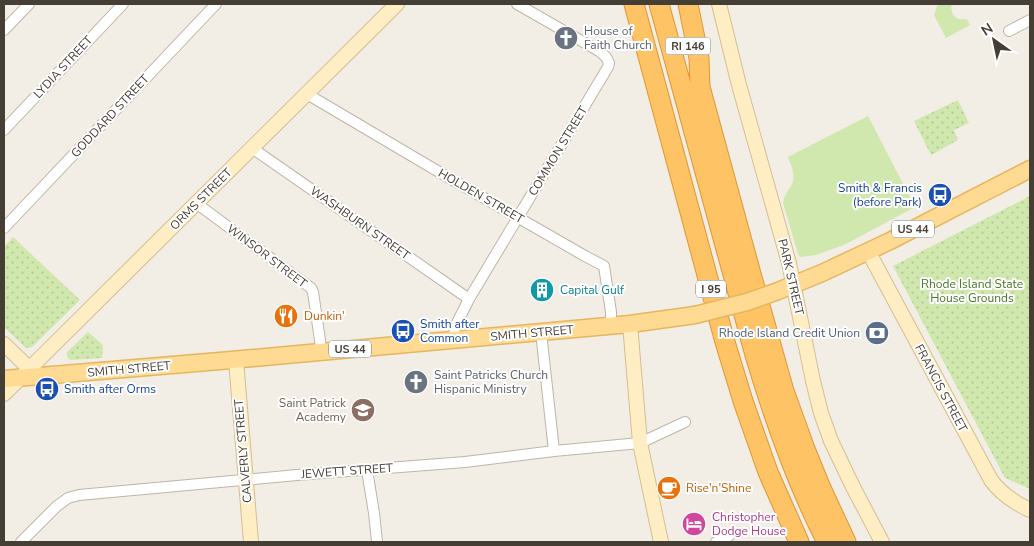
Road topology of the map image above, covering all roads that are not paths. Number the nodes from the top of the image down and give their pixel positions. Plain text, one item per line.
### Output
1 (28, 4) edge
2 (123, 4) edge
3 (216, 4) edge
4 (397, 4) edge
5 (517, 4) edge
6 (632, 4) edge
7 (659, 4) edge
8 (677, 4) edge
9 (688, 4) edge
10 (719, 4) edge
11 (1030, 20) edge
12 (4, 30) edge
13 (1009, 31) dead end
14 (700, 87) junction
15 (307, 94) junction
16 (4, 130) edge
17 (252, 148) junction
18 (1030, 169) edge
19 (196, 203) junction
20 (518, 218) junction
21 (4, 228) edge
22 (868, 251) junction
23 (794, 285) junction
24 (469, 299) junction
25 (630, 324) junction
26 (611, 326) junction
27 (540, 332) junction
28 (454, 340) junction
29 (4, 344) edge
30 (321, 352) junction
31 (236, 360) junction
32 (23, 375) edge
33 (4, 394) edge
34 (685, 422) dead end
35 (640, 443) junction
36 (554, 451) junction
37 (367, 470) junction
38 (246, 480) junction
39 (1030, 510) edge
40 (729, 536) dead end
41 (22, 542) edge
42 (251, 542) edge
43 (377, 542) edge
44 (661, 542) edge
45 (716, 542) edge
46 (799, 542) edge
47 (826, 542) edge
48 (846, 542) edge
49 (882, 542) edge

1 - 12 street
2 - 16 street, LYDIA STREET
3 - 21 street, GODDARD STREET
4 - 15 street, ORMS STREET
5 - 20 street, COMMON STREET
6 - 46 highway, I 95
7 - 47 highway, I 95
8 - 14 highway, RI 146
9 - 14 highway
10 - 23 street, PARK STREET
11 - 13 street
14 - 48 highway
15 - 17 street, ORMS STREET
15 - 20 street, HOLDEN STREET
17 - 19 street, ORMS STREET
17 - 24 street, WASHBURN STREET
18 - 22 main road, SMITH STREET / US 44
19 - 30 street, WINSOR STREET
19 - 32 street, ORMS STREET
20 - 24 street, COMMON STREET
20 - 26 street, HOLDEN STREET
22 - 23 main road, SMITH STREET / US 44
22 - 39 street, FRANCIS STREET
23 - 25 main road, SMITH STREET / US 44, bridge
23 - 49 street, PARK STREET
24 - 28 street, COMMON STREET
25 - 26 main road, SMITH STREET / US 44
25 - 35 street
26 - 27 main road, SMITH STREET / US 44
27 - 28 main road, SMITH STREET / US 44
27 - 36 street
28 - 30 main road, SMITH STREET / US 44
29 - 32 street
30 - 31 main road, SMITH STREET / US 44
31 - 32 main road, SMITH STREET / US 44
31 - 38 street, CALVERLY STREET
32 - 33 street, ORMS STREET
34 - 35 street, JEWETT STREET
35 - 36 street, JEWETT STREET
35 - 44 street
36 - 37 street, JEWETT STREET
37 - 38 street, JEWETT STREET
37 - 43 street
38 - 41 street, JEWETT STREET
38 - 42 street, CALVERLY STREET
40 - 45 street

